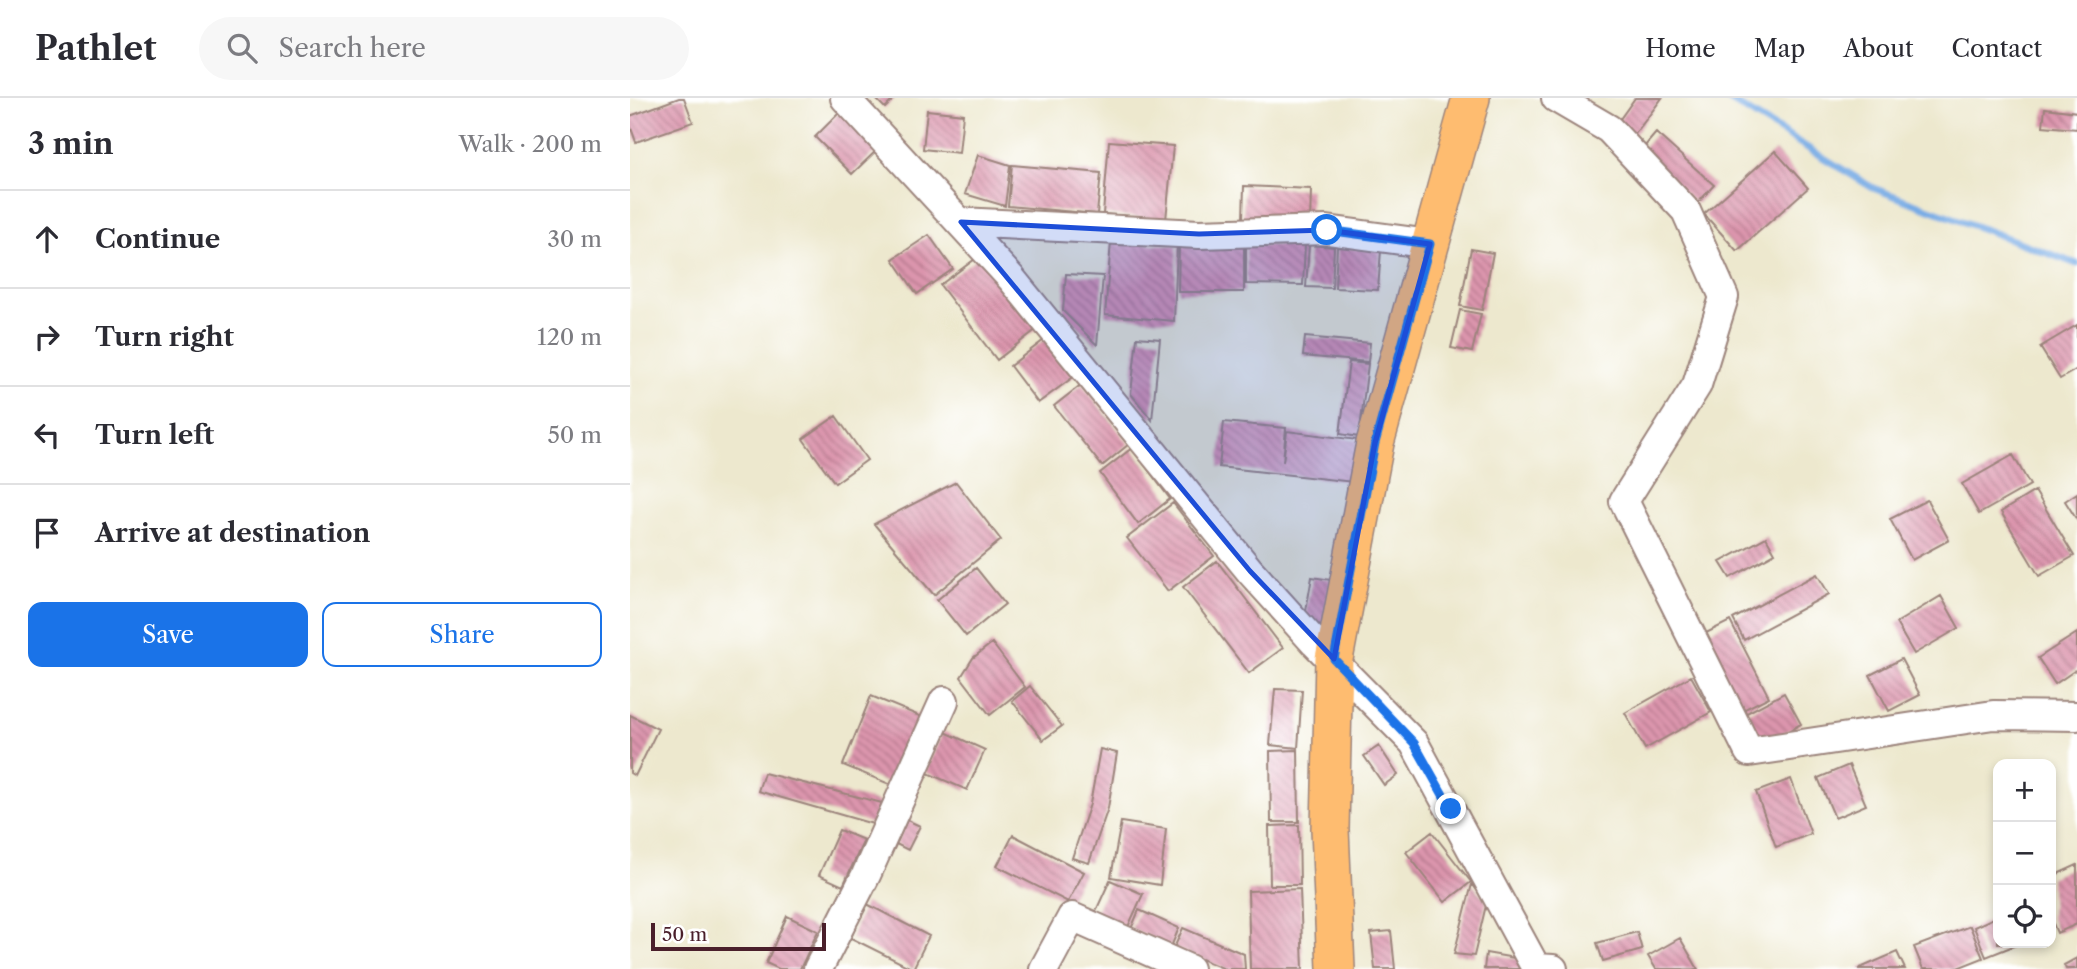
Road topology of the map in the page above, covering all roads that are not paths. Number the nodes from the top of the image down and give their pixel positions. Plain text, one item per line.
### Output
1 (845, 98) edge
2 (1471, 98) edge
3 (1556, 98) edge
4 (961, 222) junction
5 (1430, 244) junction
6 (1334, 659) junction
7 (944, 701) dead end
8 (2077, 716) edge
9 (818, 969) edge
10 (1044, 969) edge
11 (1189, 969) edge
12 (1336, 969) edge
13 (1542, 969) edge

1 - 4 street
2 - 5 main road
3 - 8 street
4 - 5 street
4 - 6 street
5 - 6 main road
6 - 12 main road
6 - 13 street
7 - 9 street
10 - 11 street

